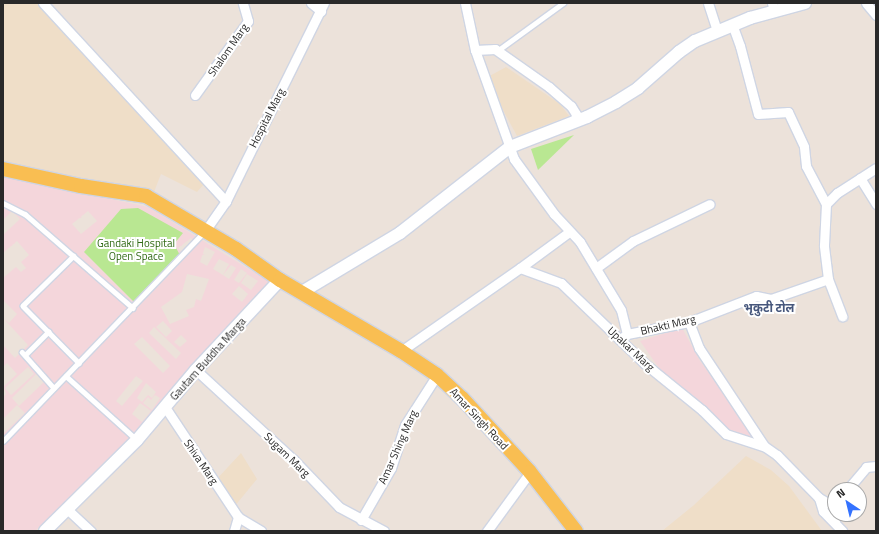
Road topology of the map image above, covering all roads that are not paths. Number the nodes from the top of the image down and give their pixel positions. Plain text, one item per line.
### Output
1 (43, 3) edge
2 (243, 3) edge
3 (311, 3) edge
4 (465, 3) edge
5 (563, 3) edge
6 (708, 3) edge
7 (805, 3) edge
8 (866, 3) edge
9 (322, 7) edge
10 (773, 7) edge
11 (876, 15) edge
12 (732, 24) junction
13 (717, 30) junction
14 (475, 50) junction
15 (497, 51) junction
16 (195, 95) dead end
17 (575, 122) junction
18 (510, 147) junction
19 (876, 168) edge
20 (3, 169) edge
21 (860, 178) junction
22 (226, 201) junction
23 (3, 203) edge
24 (710, 204) dead end
25 (826, 204) junction
26 (876, 204) edge
27 (205, 231) junction
28 (569, 232) junction
29 (74, 256) junction
30 (520, 268) junction
31 (596, 268) junction
32 (828, 279) junction
33 (280, 280) junction
34 (302, 292) junction
35 (133, 308) junction
36 (842, 316) dead end
37 (689, 322) junction
38 (48, 332) junction
39 (624, 336) junction
40 (401, 351) junction
41 (79, 363) junction
42 (196, 370) junction
43 (436, 375) junction
44 (66, 376) junction
45 (54, 388) junction
46 (165, 408) junction
47 (137, 440) junction
48 (3, 441) edge
49 (764, 446) junction
50 (876, 466) edge
51 (530, 472) junction
52 (854, 482) edge
53 (819, 498) junction
54 (827, 501) edge
55 (66, 509) junction
56 (827, 515) edge
57 (238, 517) junction
58 (361, 520) junction
59 (835, 522) edge
60 (45, 531) edge
61 (91, 531) edge
62 (234, 531) edge
63 (261, 531) edge
64 (384, 531) edge
65 (487, 531) edge
66 (576, 531) edge
67 (842, 531) edge

1 - 22 street
2 - 16 street, Shalom Marg
3 - 9 street
4 - 14 street
5 - 15 lane
6 - 13 street
7 - 10 main road
8 - 11 street
9 - 22 street, Hospital Marg
10 - 12 main road
12 - 13 main road
12 - 25 street
13 - 17 main road
14 - 15 street
14 - 18 street
15 - 17 street
17 - 18 main road
18 - 28 street
18 - 34 main road
19 - 21 street
20 - 27 main road
21 - 25 street
21 - 26 street
22 - 27 street, Hospital Marg
23 - 29 lane
24 - 31 street
25 - 32 street
27 - 33 main road
27 - 35 lane
28 - 30 street
28 - 31 street
29 - 35 lane
29 - 38 lane
30 - 39 street, Upakar Marg
30 - 40 street
31 - 39 street
32 - 36 street
32 - 37 street, Bhakti Marg
33 - 34 main road, Amar Singh Road
33 - 42 main road, Gautam Buddha Marga
34 - 40 main road, Amar Singh Road
35 - 41 lane
37 - 39 street, Bhakti Marg
37 - 49 street
38 - 41 lane
38 - 45 lane
39 - 49 street, Upakar Marg
40 - 43 main road, Amar Singh Road
41 - 44 lane
42 - 46 main road, Gautam Buddha Marga
42 - 58 street, Sugam Marg
43 - 51 main road, Amar Singh Road
43 - 58 street, Amar Shing Marg
44 - 45 lane
44 - 47 lane
45 - 48 lane
46 - 47 main road, Gautam Buddha Marga
46 - 57 street, Shiva Marg
47 - 55 main road, Gautam Buddha Marga
49 - 53 street, Upakar Marg
50 - 52 street
51 - 65 street
51 - 66 main road, Amar Singh Road
53 - 54 street
53 - 56 street, Upakar Marg
55 - 60 main road, Gautam Buddha Marga
55 - 61 street
57 - 62 street
57 - 63 street, Shiva Marg
58 - 64 street, Sugam Marg
59 - 67 street, Upakar Marg

